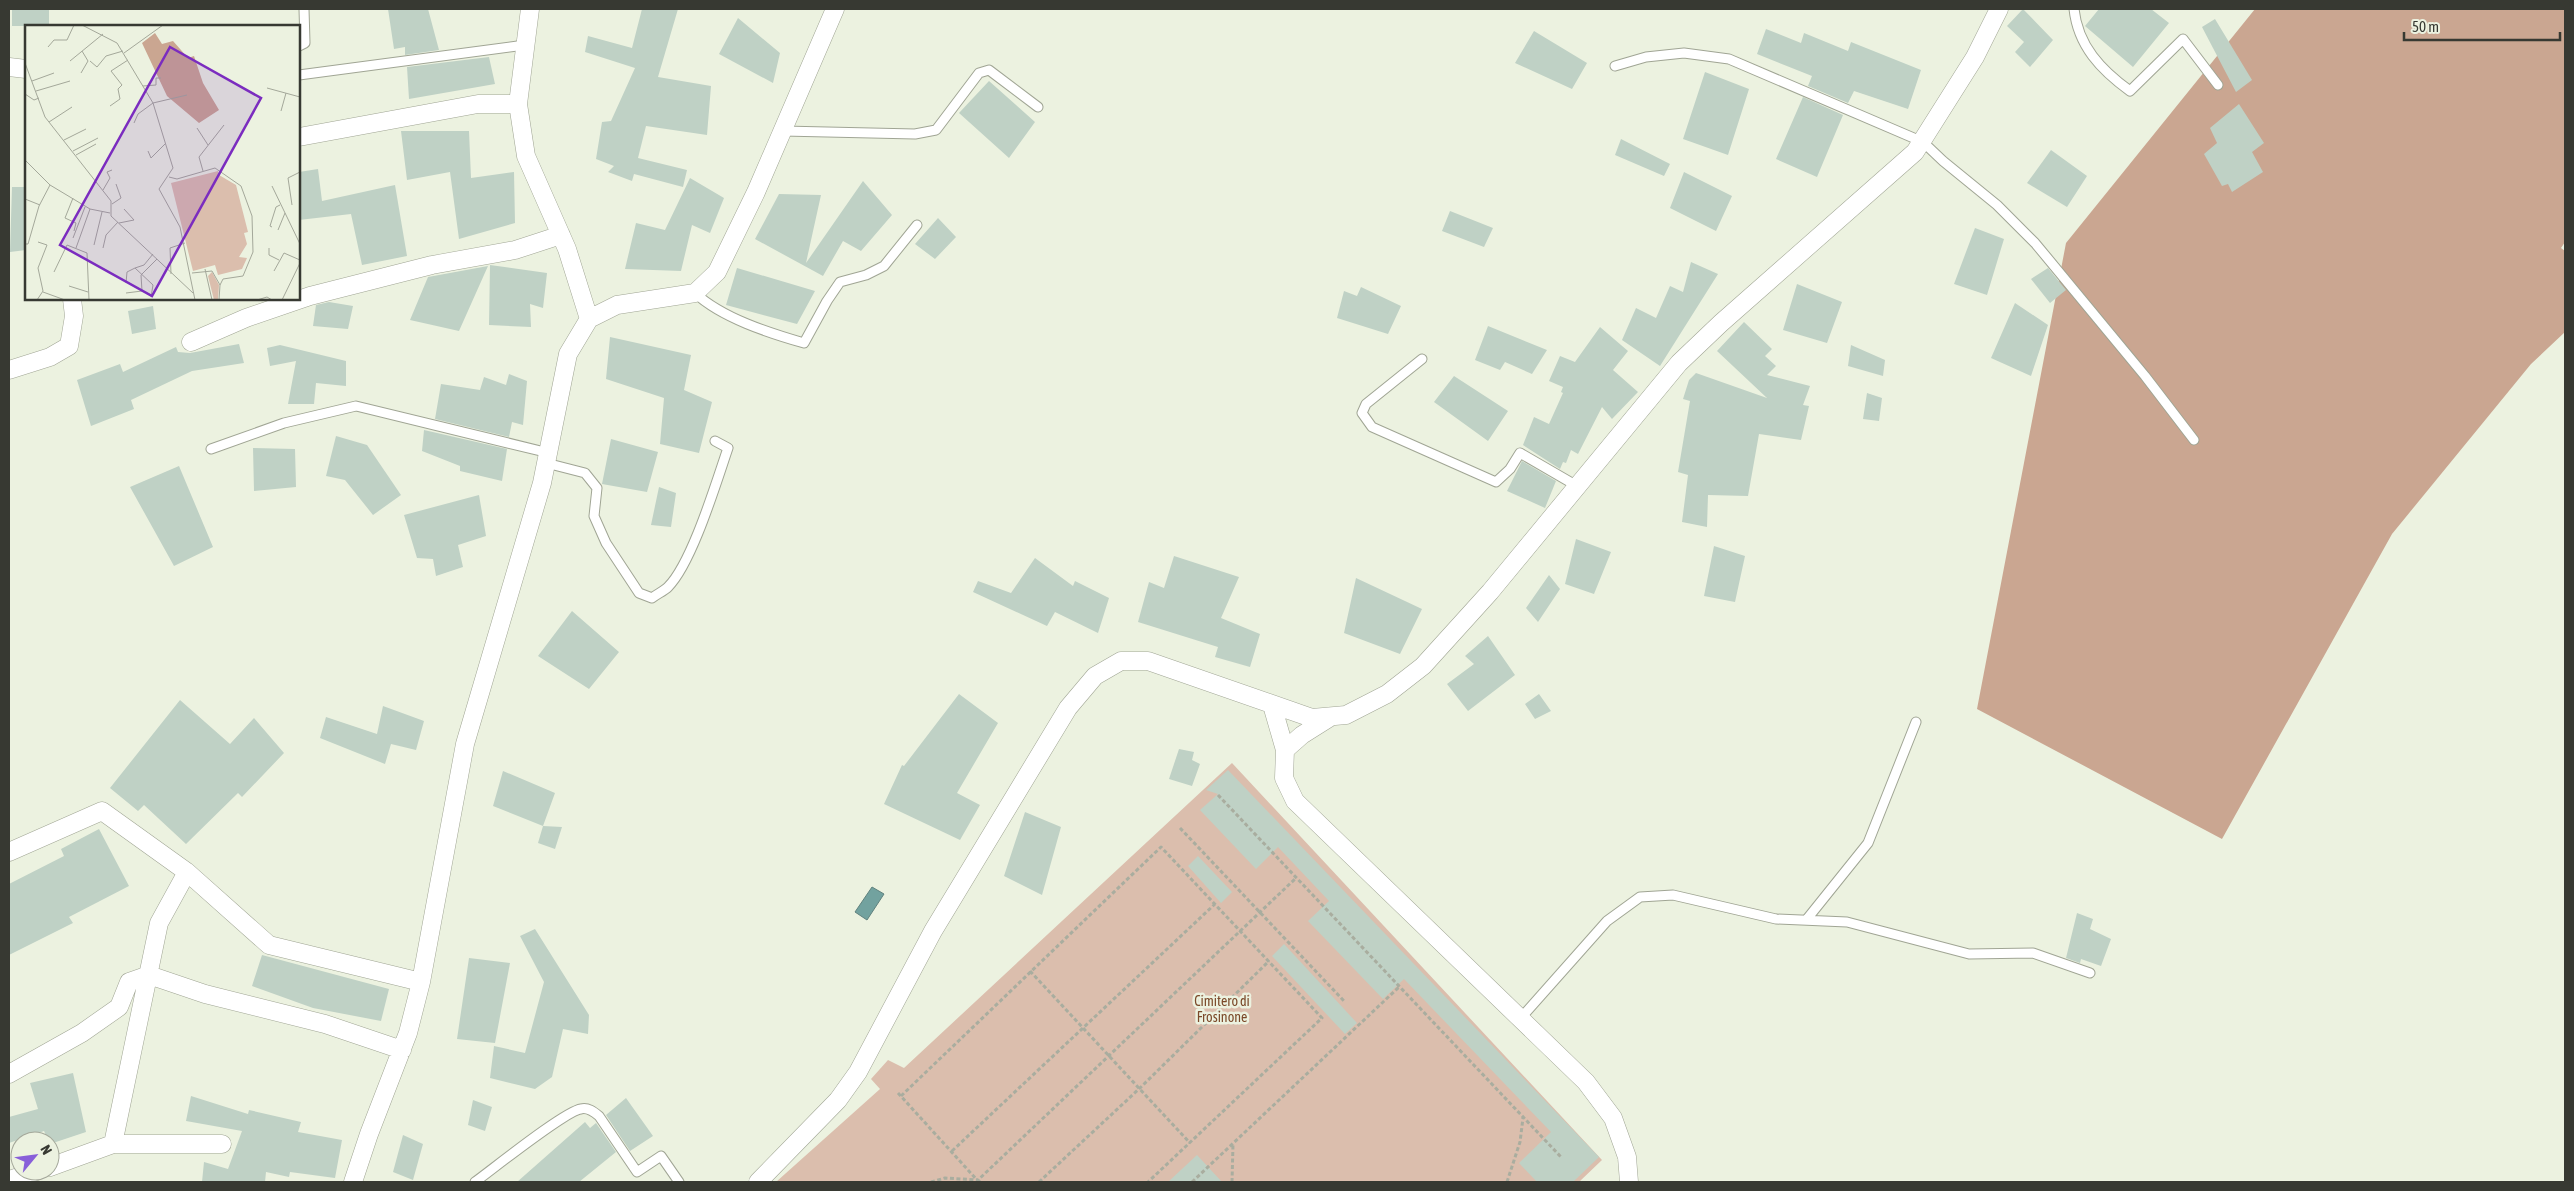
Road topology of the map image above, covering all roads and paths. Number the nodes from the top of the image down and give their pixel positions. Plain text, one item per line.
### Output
1 (304, 9) edge
2 (530, 9) edge
3 (835, 9) edge
4 (1999, 9) edge
5 (2074, 9) edge
6 (525, 45) junction
7 (300, 46) edge
8 (1615, 66) dead end
9 (9, 67) edge
10 (25, 69) edge
11 (300, 75) edge
12 (2218, 85) dead end
13 (518, 104) junction
14 (1038, 108) dead end
15 (783, 132) junction
16 (300, 137) edge
17 (1923, 142) junction
18 (917, 225) dead end
19 (561, 236) junction
20 (695, 294) junction
21 (300, 299) edge
22 (72, 300) edge
23 (298, 300) edge
24 (589, 319) junction
25 (191, 342) dead end
26 (1422, 359) dead end
27 (9, 370) edge
28 (715, 440) dead end
29 (2194, 440) dead end
30 (211, 450) dead end
31 (548, 458) junction
32 (1577, 486) junction
33 (1272, 706) junction
34 (1332, 716) junction
35 (1916, 722) dead end
36 (1286, 750) junction
37 (1218, 796) dead end
38 (1180, 828) dead end
39 (9, 852) edge
40 (187, 872) junction
41 (1296, 878) junction
42 (1215, 904) junction
43 (1259, 913) junction
44 (1807, 919) junction
45 (1241, 930) junction
46 (1269, 961) junction
47 (1030, 971) junction
48 (2090, 973) dead end
49 (149, 975) junction
50 (421, 982) junction
51 (1400, 987) junction
52 (1344, 1001) dead end
53 (1520, 1020) junction
54 (1083, 1027) junction
55 (402, 1050) junction
56 (1109, 1055) junction
57 (9, 1074) edge
58 (1140, 1088) junction
59 (1523, 1118) junction
60 (1190, 1143) junction
61 (1233, 1143) junction
62 (113, 1144) junction
63 (222, 1144) dead end
64 (952, 1152) junction
65 (1561, 1158) dead end
66 (60, 1163) edge
67 (353, 1182) edge
68 (474, 1182) edge
69 (679, 1182) edge
70 (758, 1182) edge
71 (931, 1182) edge
72 (979, 1182) edge
73 (1039, 1182) edge
74 (1148, 1182) edge
75 (1192, 1182) edge
76 (1232, 1182) edge
77 (1507, 1182) edge
78 (1629, 1182) edge

1 - 7 lane
2 - 6 street
3 - 15 street
4 - 17 street
5 - 12 lane
6 - 11 lane
6 - 13 street
8 - 17 lane
9 - 10 street
13 - 16 street
13 - 19 street
14 - 15 lane
15 - 20 street
17 - 29 lane
17 - 32 street
18 - 20 lane
19 - 21 street
19 - 24 street
20 - 24 street
22 - 27 street
23 - 25 street
24 - 31 street
26 - 32 lane
28 - 31 lane
30 - 31 lane
31 - 50 street
32 - 34 street
33 - 34 street
33 - 36 street
33 - 70 street
34 - 36 street
35 - 44 lane
36 - 53 street
37 - 41 path
38 - 43 path
39 - 40 street
40 - 49 street
40 - 50 street
41 - 43 path
41 - 51 path
42 - 45 path
42 - 47 path
42 - 54 path
43 - 45 path
43 - 52 path
44 - 48 lane
44 - 53 lane
45 - 46 path
45 - 56 path
46 - 58 path
46 - 60 path
47 - 54 path
47 - 64 path
49 - 55 street
49 - 57 street
49 - 62 street
50 - 55 street
51 - 59 path
51 - 61 path
53 - 78 street
54 - 56 path
54 - 64 path
55 - 67 street
56 - 58 path
56 - 72 path
58 - 60 path
58 - 73 path
59 - 65 path
59 - 77 path
60 - 74 path
61 - 75 path
61 - 76 path
62 - 63 street
62 - 66 street
64 - 72 path
68 - 69 lane
71 - 72 path

